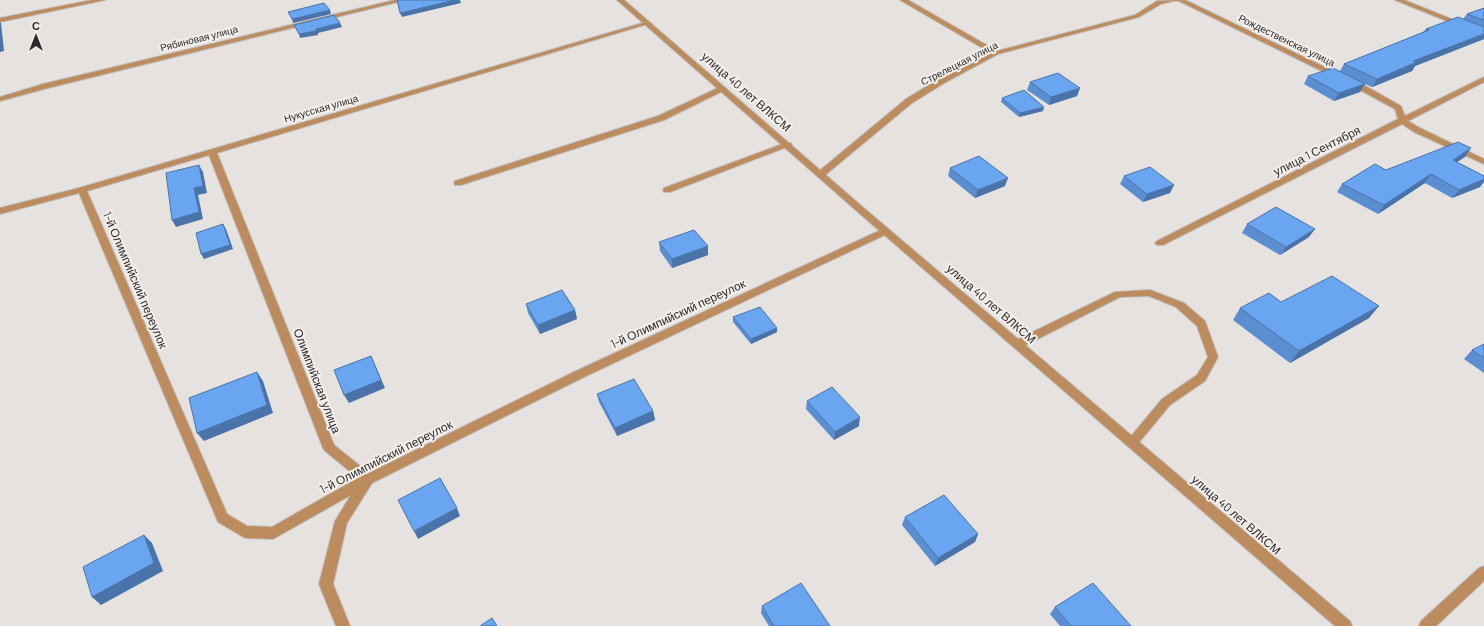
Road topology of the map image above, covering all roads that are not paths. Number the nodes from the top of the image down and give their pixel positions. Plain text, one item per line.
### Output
1 (102, 0) edge
2 (403, 0) edge
3 (620, 0) edge
4 (903, 0) edge
5 (1174, 0) edge
6 (1180, 0) edge
7 (1398, 0) edge
8 (1157, 1) edge
9 (0, 20) edge
10 (648, 23) junction
11 (1484, 34) edge
12 (996, 53) junction
13 (1484, 79) edge
14 (723, 89) junction
15 (0, 99) edge
16 (1403, 121) junction
17 (788, 145) junction
18 (212, 150) junction
19 (1484, 162) edge
20 (821, 174) junction
21 (458, 183) dead end
22 (82, 190) junction
23 (667, 190) dead end
24 (0, 211) edge
25 (886, 231) junction
26 (1160, 243) dead end
27 (1018, 344) junction
28 (1132, 443) junction
29 (368, 479) junction
30 (1484, 572) edge
31 (343, 626) edge
32 (1345, 626) edge
33 (1426, 626) edge

1 - 9 street
2 - 15 street, Рябиновая улица
3 - 10 street, улица 40 лет ВЛКСМ
4 - 12 street
5 - 8 street, Стрелецкая улица
6 - 16 street, Рождественская улица
7 - 11 street
8 - 12 street, Стрелецкая улица
10 - 14 street, улица 40 лет ВЛКСМ
10 - 18 street, Нукусская улица
12 - 20 street, Стрелецкая улица
13 - 16 street, улица 1 Сентября
14 - 17 street, улица 40 лет ВЛКСМ
14 - 21 street
16 - 19 street, Рождественская улица
16 - 26 street, улица 1 Сентября
17 - 20 street, улица 40 лет ВЛКСМ
17 - 23 street
18 - 22 street, Нукусская улица
18 - 29 street, Олимпийская улица
20 - 25 street, улица 40 лет ВЛКСМ
22 - 24 street, Нукусская улица
22 - 29 street, 1-й Олимпийский переулок
25 - 27 street, улица 40 лет ВЛКСМ
25 - 29 street, 1-й Олимпийский переулок
27 - 28 street, улица 40 лет ВЛКСМ
27 - 28 street
28 - 32 street, улица 40 лет ВЛКСМ
29 - 31 street
30 - 33 street

